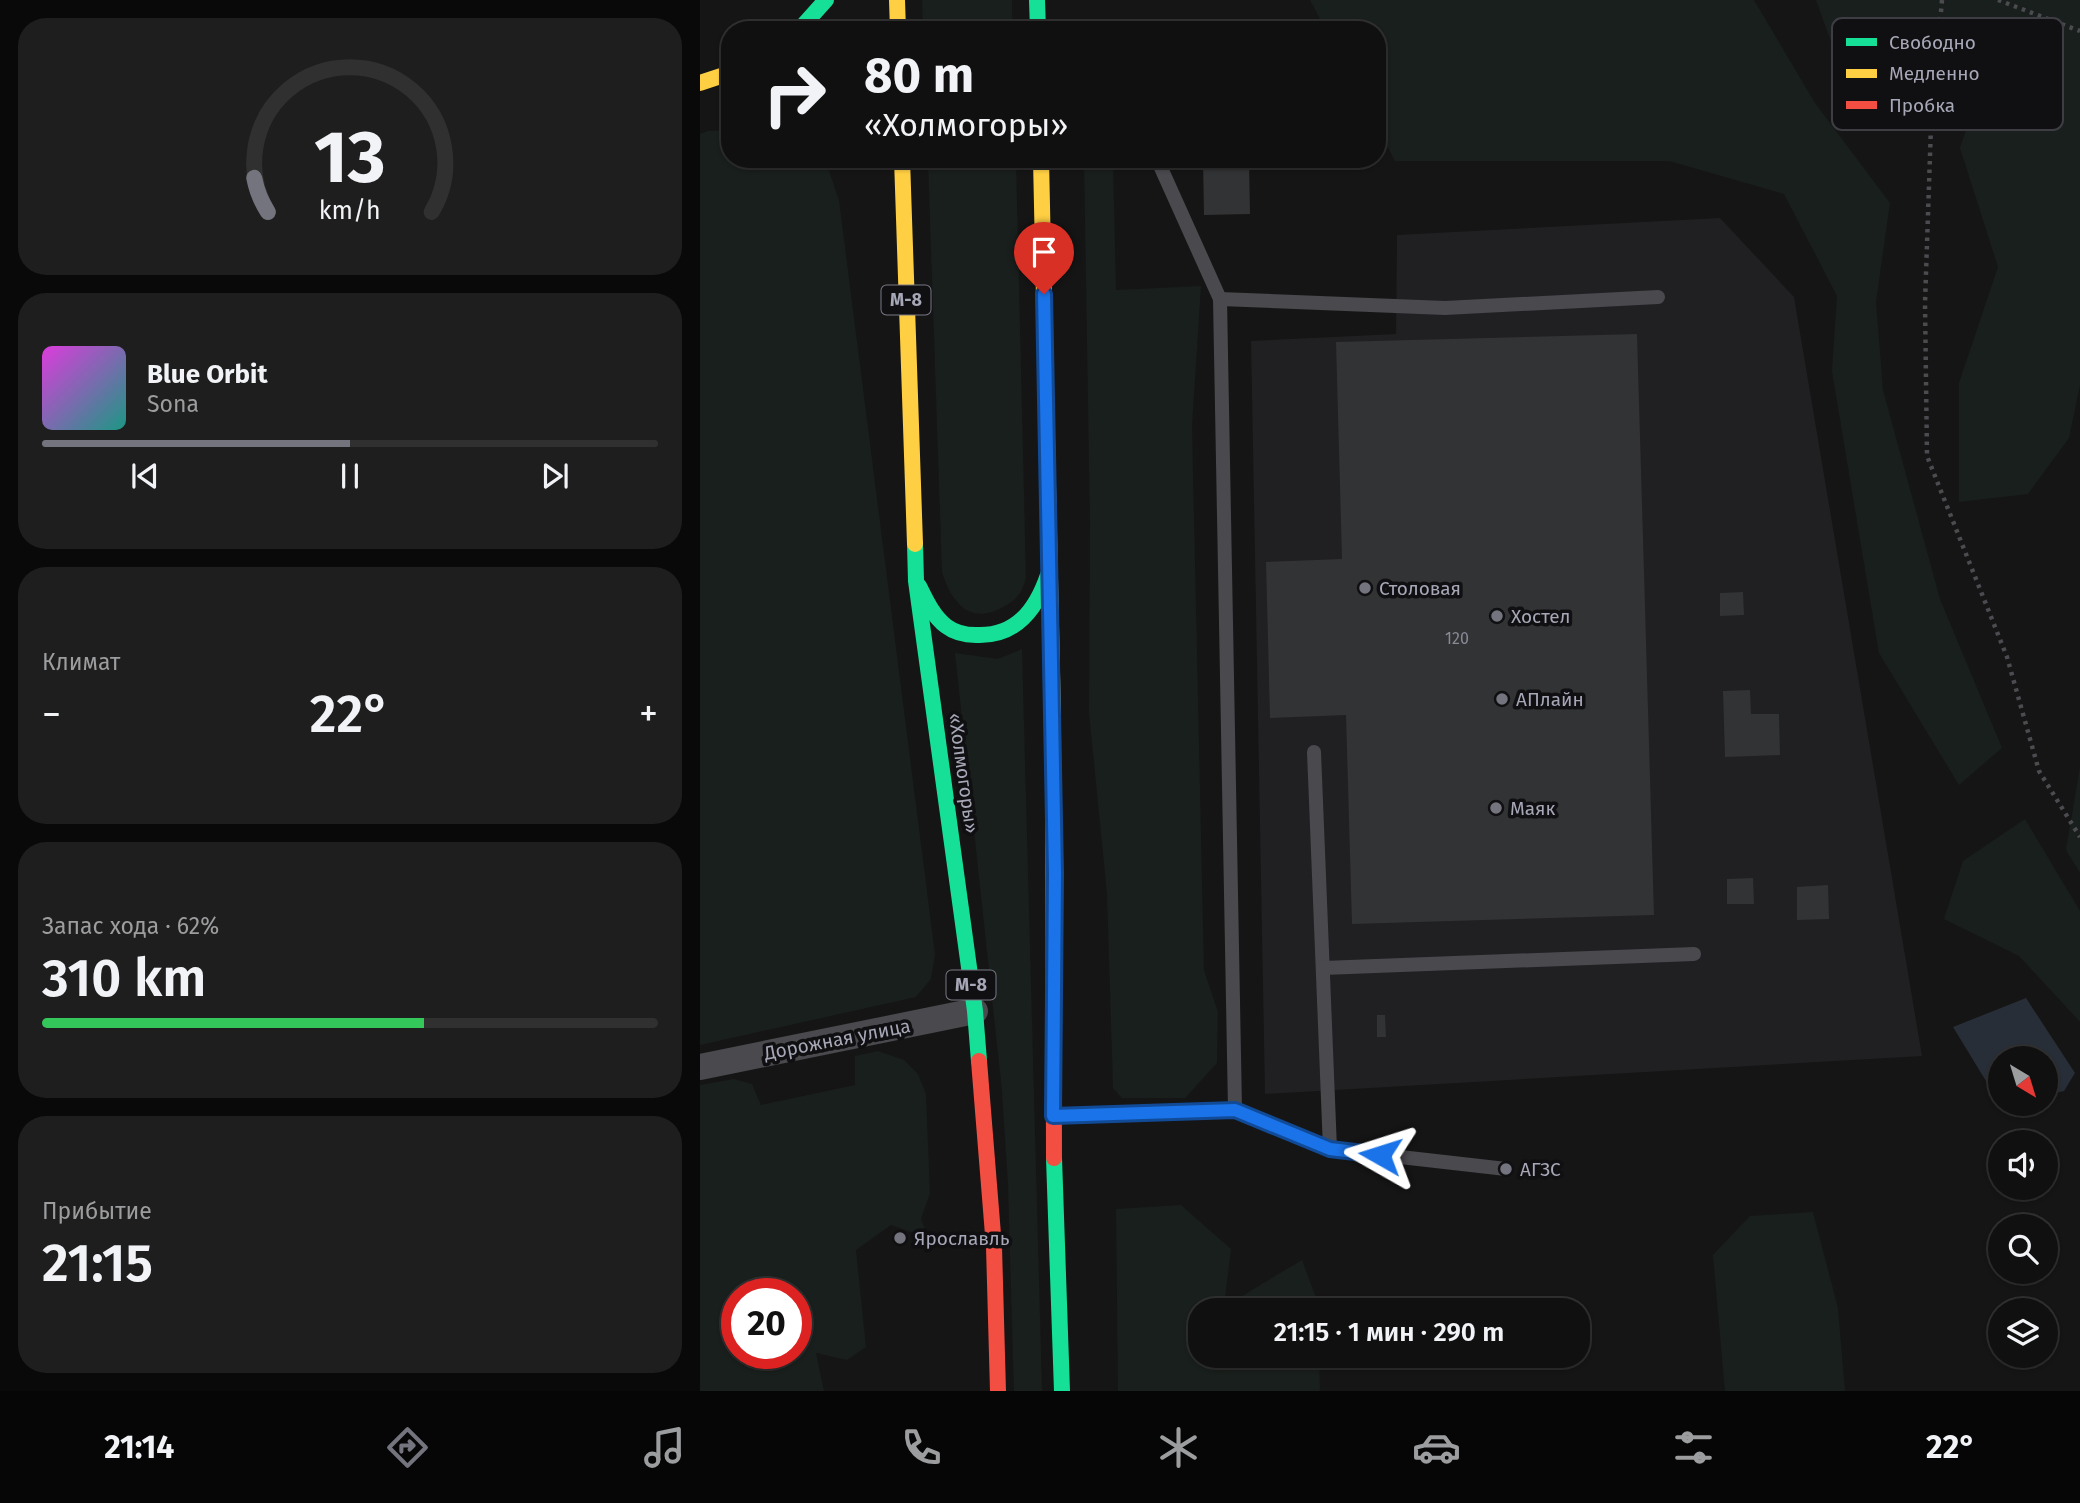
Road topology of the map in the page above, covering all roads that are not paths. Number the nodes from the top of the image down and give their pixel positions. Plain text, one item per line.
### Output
1 (826, 0) edge
2 (897, 0) edge
3 (1037, 0) edge
4 (807, 21) edge
5 (898, 21) edge
6 (1038, 21) edge
7 (721, 76) edge
8 (700, 83) edge
9 (894, 168) edge
10 (902, 168) edge
11 (1041, 168) edge
12 (1161, 168) edge
13 (904, 197) junction
14 (1658, 297) dead end
15 (1220, 299) junction
16 (1051, 563) junction
17 (916, 581) junction
18 (1314, 752) dead end
19 (1694, 954) dead end
20 (1323, 968) junction
21 (975, 1011) junction
22 (700, 1067) edge
23 (1235, 1110) junction
24 (1053, 1116) junction
25 (1330, 1149) junction
26 (1506, 1169) dead end
27 (998, 1391) edge
28 (1062, 1391) edge

1 - 4 highway
2 - 5 highway
3 - 6 highway
7 - 8 highway
9 - 13 highway
10 - 13 highway, «Холмогоры» / М-8
11 - 16 highway
12 - 15 lane
13 - 17 highway, «Холмогоры» / М-8
14 - 15 lane
15 - 23 lane
16 - 17 highway
16 - 24 highway
17 - 21 highway, «Холмогоры» / М-8
18 - 20 lane
19 - 20 lane
20 - 25 lane
21 - 22 street, Дорожная улица
21 - 27 highway, «Холмогоры» / М-8
23 - 24 lane
23 - 25 lane
24 - 28 highway
25 - 26 lane

